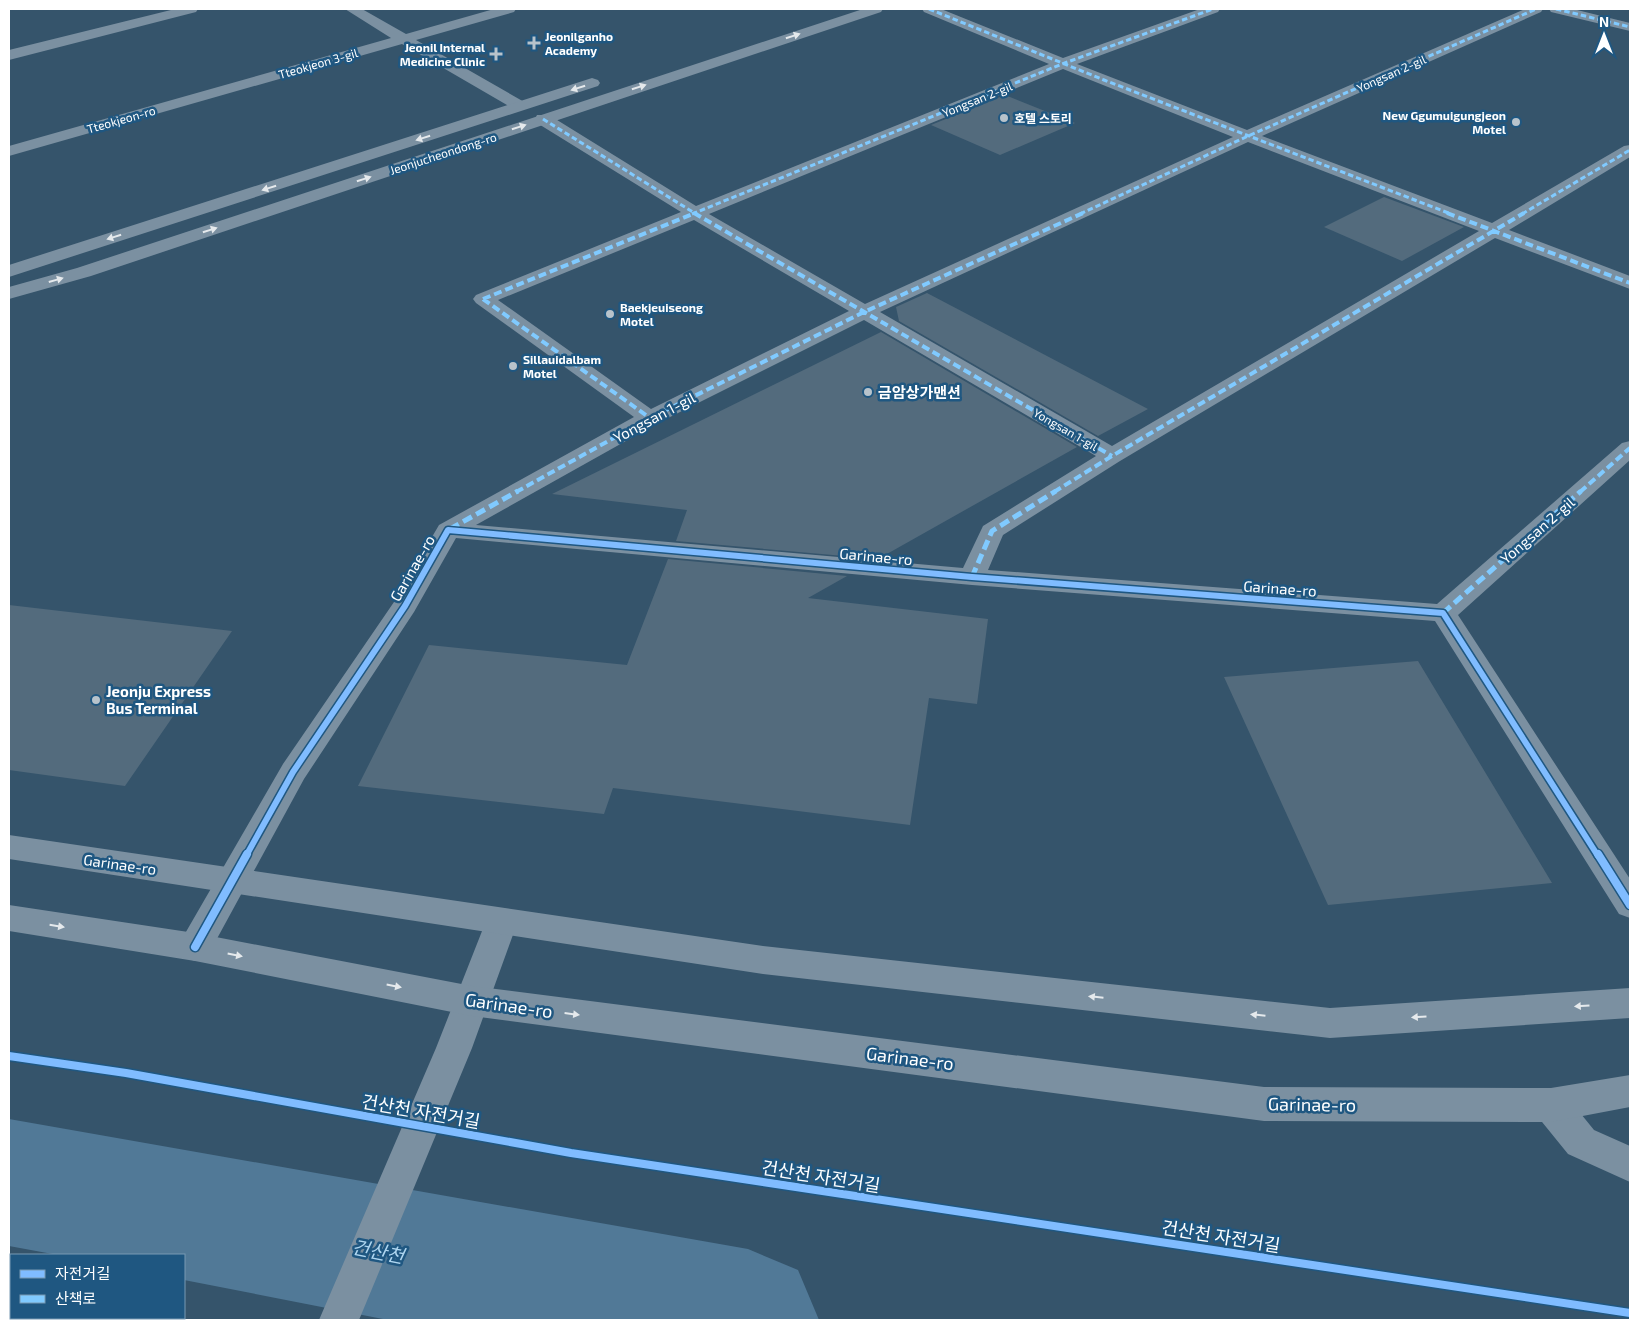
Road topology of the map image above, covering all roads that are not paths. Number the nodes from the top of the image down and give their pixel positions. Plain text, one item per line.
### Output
1 (352, 9) edge
2 (509, 9) edge
3 (876, 9) edge
4 (929, 9) edge
5 (1213, 9) edge
6 (1536, 9) edge
7 (1556, 9) edge
8 (187, 10) edge
9 (1630, 27) edge
10 (404, 38) junction
11 (9, 55) edge
12 (1062, 64) junction
13 (606, 79) dead end
14 (232, 87) joint
15 (520, 106) junction
16 (543, 119) junction
17 (1246, 137) junction
18 (9, 150) edge
19 (1630, 150) edge
20 (693, 212) junction
21 (1076, 216) joint
22 (1494, 230) junction
23 (170, 243) junction
24 (9, 271) edge
25 (1630, 283) edge
26 (9, 293) edge
27 (9, 310) edge
28 (864, 312) junction
29 (650, 418) junction
30 (1630, 448) edge
31 (1112, 456) junction
32 (448, 530) junction
33 (972, 577) junction
34 (1443, 612) junction
35 (9, 848) edge
36 (232, 881) junction
37 (1630, 905) edge
38 (9, 918) edge
39 (502, 921) junction
40 (195, 947) junction
41 (472, 1001) junction
42 (1630, 1003) edge
43 (1630, 1091) edge
44 (1551, 1105) junction
45 (1630, 1164) edge
46 (339, 1320) edge

1 - 10 street
2 - 10 street, Tteokjeon 3-gil
16 -> 3 street, Jeonjucheondong-ro
4 - 12 street
5 - 12 street, Yongsan 2-gil
6 - 17 street, Yongsan 2-gil
7 - 9 street
8 - 11 street
10 - 14 street, Tteokjeon 3-gil
10 - 15 street
12 - 17 street
12 - 20 street, Yongsan 2-gil
13 -> 15 street, Jeonjucheondong-ro
14 - 18 street, Tteokjeon-ro
15 -> 24 street, Jeonjucheondong-ro
16 - 20 street, Yongsan 1-gil
23 -> 16 street, Jeonjucheondong-ro
17 - 21 street, Yongsan 2-gil
17 - 22 street
19 - 22 street
20 - 28 street, Yongsan 1-gil
20 - 29 street
21 - 28 street, Yongsan 1-gil
22 - 25 street
22 - 31 street, Yongsan 1-gil
26 -> 23 street, Jeonjucheondong-ro
23 - 27 street
28 - 29 street, Yongsan 1-gil
28 - 31 street, Yongsan 1-gil
29 - 32 street, Yongsan 1-gil
30 - 34 street, Yongsan 2-gil
31 - 33 street, Yongsan 1-gil
32 - 33 street, Garinae-ro
32 - 36 street, Garinae-ro
33 - 34 street, Garinae-ro
34 - 37 street
35 - 36 street, Garinae-ro
36 - 39 street, Garinae-ro
36 - 40 street, Garinae-ro
38 -> 40 street, Garinae-ro
39 - 41 street
42 -> 39 street, Garinae-ro
40 -> 41 street, Garinae-ro
41 -> 44 street, Garinae-ro
41 - 46 street
43 - 44 street, Garinae-ro
44 - 45 street

